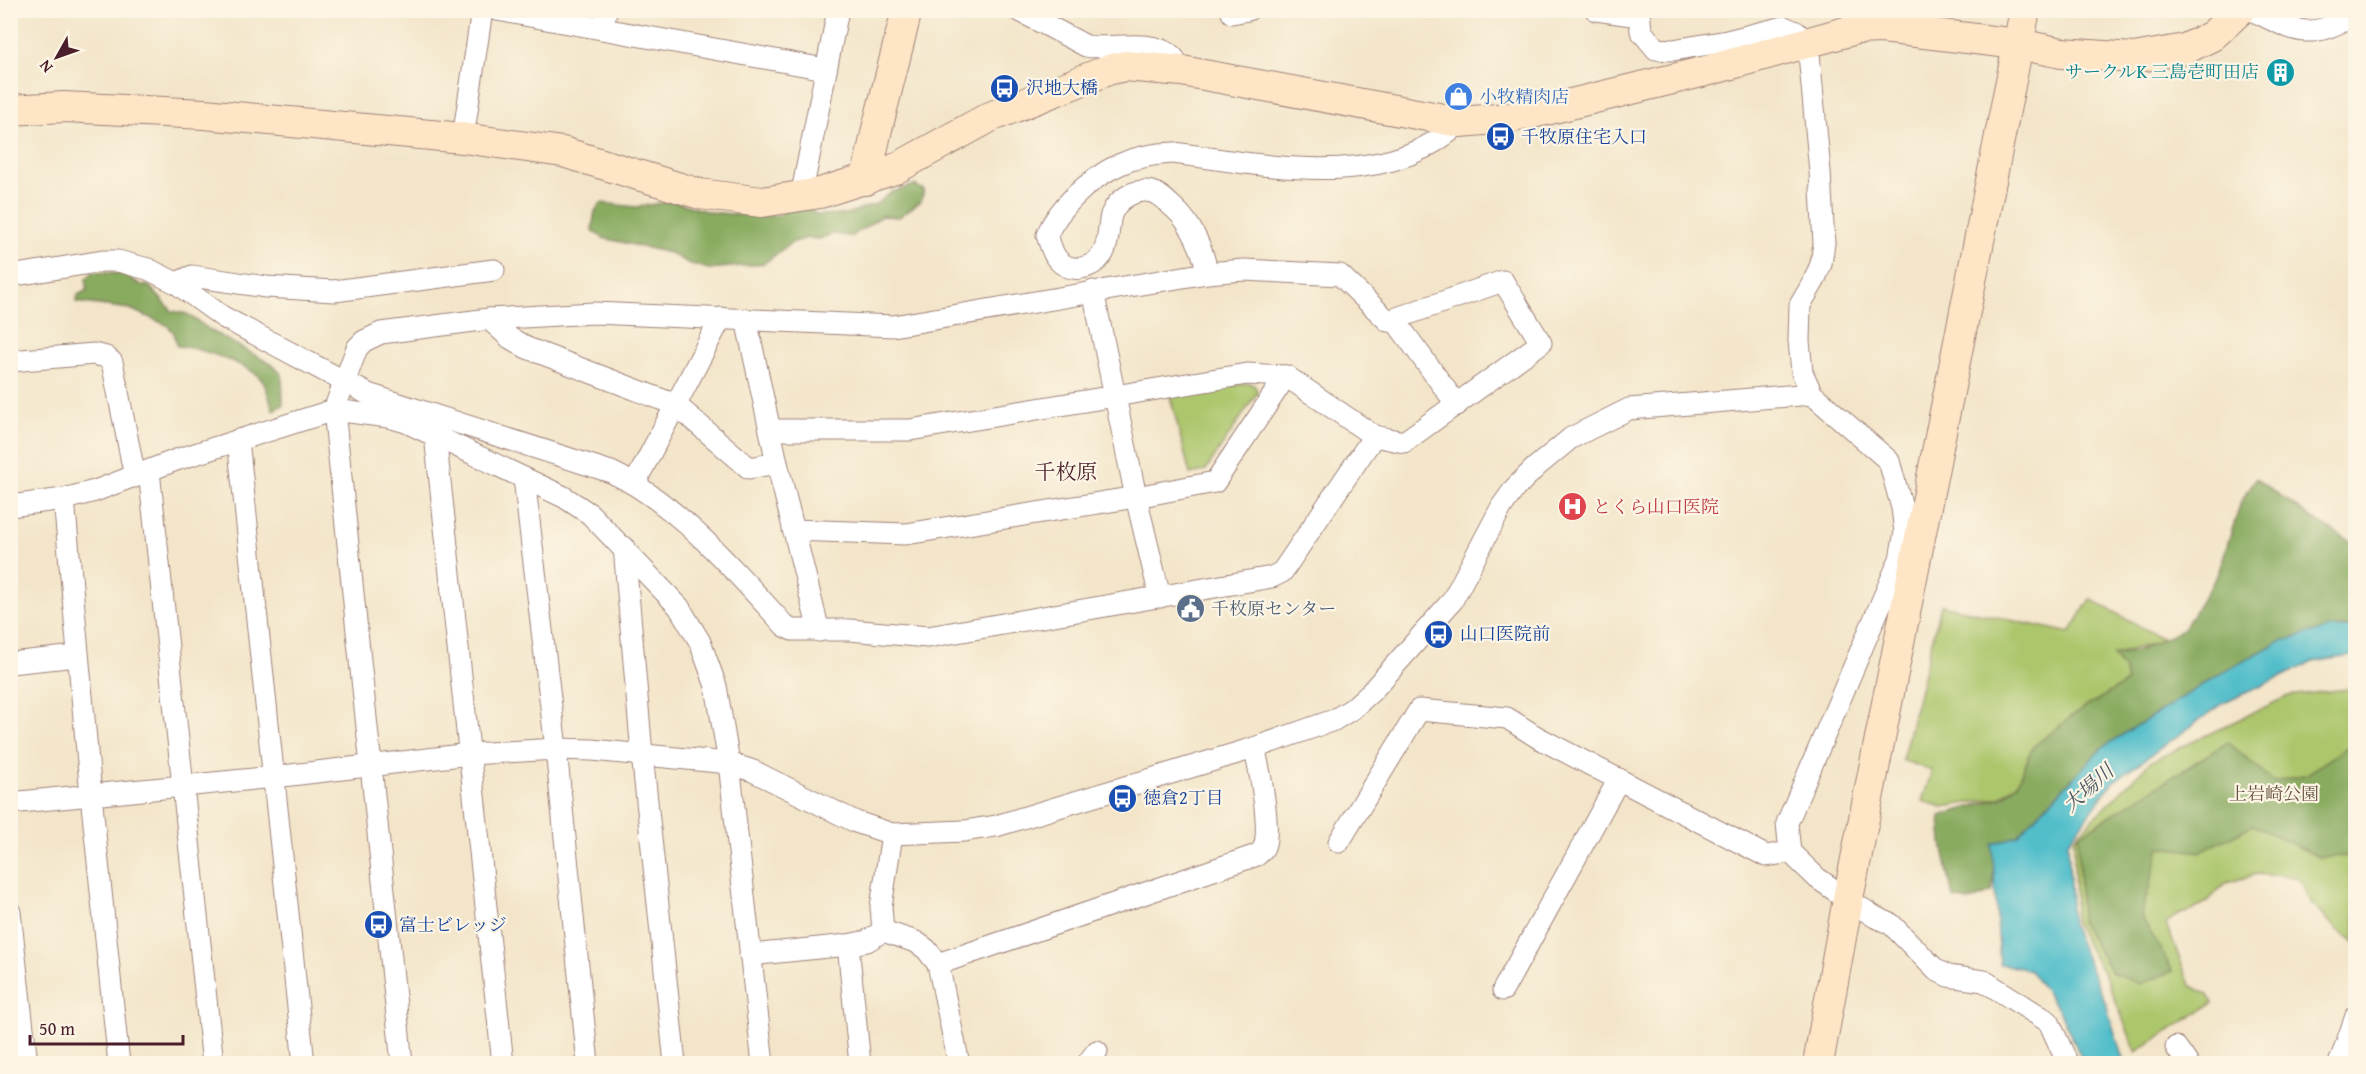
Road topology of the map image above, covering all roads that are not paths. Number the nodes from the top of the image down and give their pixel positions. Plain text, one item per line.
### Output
1 (482, 10) edge
2 (497, 10) edge
3 (838, 10) edge
4 (907, 10) edge
5 (1018, 10) edge
6 (1596, 10) edge
7 (2025, 10) edge
8 (2240, 10) edge
9 (2251, 10) edge
10 (1639, 14) edge
11 (2355, 14) edge
12 (604, 20) edge
13 (1808, 43) junction
14 (2019, 44) junction
15 (825, 69) junction
16 (1182, 71) junction
17 (10, 110) edge
18 (1461, 122) junction
19 (463, 138) junction
20 (867, 180) junction
21 (801, 197) junction
22 (494, 270) dead end
23 (1207, 273) junction
24 (10, 276) edge
25 (176, 283) junction
26 (1093, 291) junction
27 (721, 318) junction
28 (489, 319) junction
29 (746, 319) junction
30 (1394, 319) junction
31 (10, 361) edge
32 (1286, 376) junction
33 (344, 381) junction
34 (1812, 394) junction
35 (1114, 395) junction
36 (676, 405) junction
37 (1457, 405) junction
38 (334, 410) junction
39 (771, 430) junction
40 (435, 435) junction
41 (1374, 436) junction
42 (238, 440) junction
43 (777, 463) junction
44 (142, 474) junction
45 (524, 478) junction
46 (635, 483) junction
47 (1136, 497) junction
48 (64, 499) junction
49 (10, 506) edge
50 (793, 530) junction
51 (624, 547) junction
52 (1160, 597) junction
53 (819, 631) junction
54 (77, 656) junction
55 (10, 663) edge
56 (1254, 748) junction
57 (556, 749) junction
58 (470, 754) junction
59 (642, 754) junction
60 (729, 763) junction
61 (370, 766) junction
62 (274, 777) junction
63 (1619, 779) junction
64 (184, 786) junction
65 (91, 795) junction
66 (10, 803) edge
67 (892, 834) junction
68 (1339, 842) dead end
69 (1790, 852) junction
70 (1848, 899) junction
71 (10, 912) edge
72 (883, 931) junction
73 (848, 945) junction
74 (750, 955) junction
75 (938, 964) junction
76 (1503, 990) dead end
77 (15, 1002) edge
78 (2355, 1016) edge
79 (27, 1064) edge
80 (119, 1064) edge
81 (213, 1064) edge
82 (304, 1064) edge
83 (402, 1064) edge
84 (502, 1064) edge
85 (588, 1064) edge
86 (675, 1064) edge
87 (763, 1064) edge
88 (860, 1064) edge
89 (959, 1064) edge
90 (1818, 1064) edge
91 (2068, 1064) edge
92 (2338, 1064) edge

1 - 19 street
2 - 12 street
3 - 15 street
4 - 20 street
5 - 16 street
6 - 10 street
7 - 14 street
8 - 14 street
9 - 11 street
10 - 13 street
12 - 15 street
13 - 14 street
13 - 18 street
13 - 34 street
14 - 70 street
15 - 21 street
16 - 18 street
16 - 20 street
17 - 19 street
18 - 23 street
19 - 21 street
20 - 21 street
22 - 25 street
23 - 26 street
23 - 30 street
24 - 25 street
25 - 33 street
26 - 29 street
26 - 35 street
27 - 28 street
27 - 29 street
27 - 36 street
28 - 33 street
28 - 36 street
29 - 39 street
30 - 37 street
30 - 37 street
31 - 44 street
32 - 35 street
32 - 41 street
32 - 47 street
33 - 38 street
33 - 46 street
34 - 56 street
34 - 69 street
35 - 39 street
35 - 47 street
36 - 43 street
36 - 46 street
37 - 41 street
38 - 40 street
38 - 42 street
38 - 61 street
39 - 43 street
40 - 45 street
40 - 58 street
41 - 52 street
42 - 44 street
42 - 62 street
43 - 50 street
44 - 48 street
44 - 64 street
45 - 51 street
45 - 57 street
46 - 53 street
47 - 50 street
47 - 52 street
48 - 49 street
48 - 54 street
50 - 53 street
51 - 59 street
51 - 60 street
52 - 53 street
54 - 55 street
54 - 65 street
56 - 67 street
56 - 75 street
57 - 58 street
57 - 59 street
57 - 85 street
58 - 61 street
58 - 84 street
59 - 60 street
59 - 86 street
60 - 67 street
60 - 74 street
61 - 62 street
61 - 83 street
62 - 64 street
62 - 82 street
63 - 68 street
63 - 69 street
63 - 76 street
64 - 65 street
64 - 81 street
65 - 66 street
65 - 80 street
67 - 72 street
69 - 70 street
70 - 90 street
70 - 91 street
71 - 77 street
72 - 73 street
72 - 75 street
73 - 74 street
73 - 88 street
74 - 87 street
75 - 89 street
77 - 79 street
78 - 92 street

